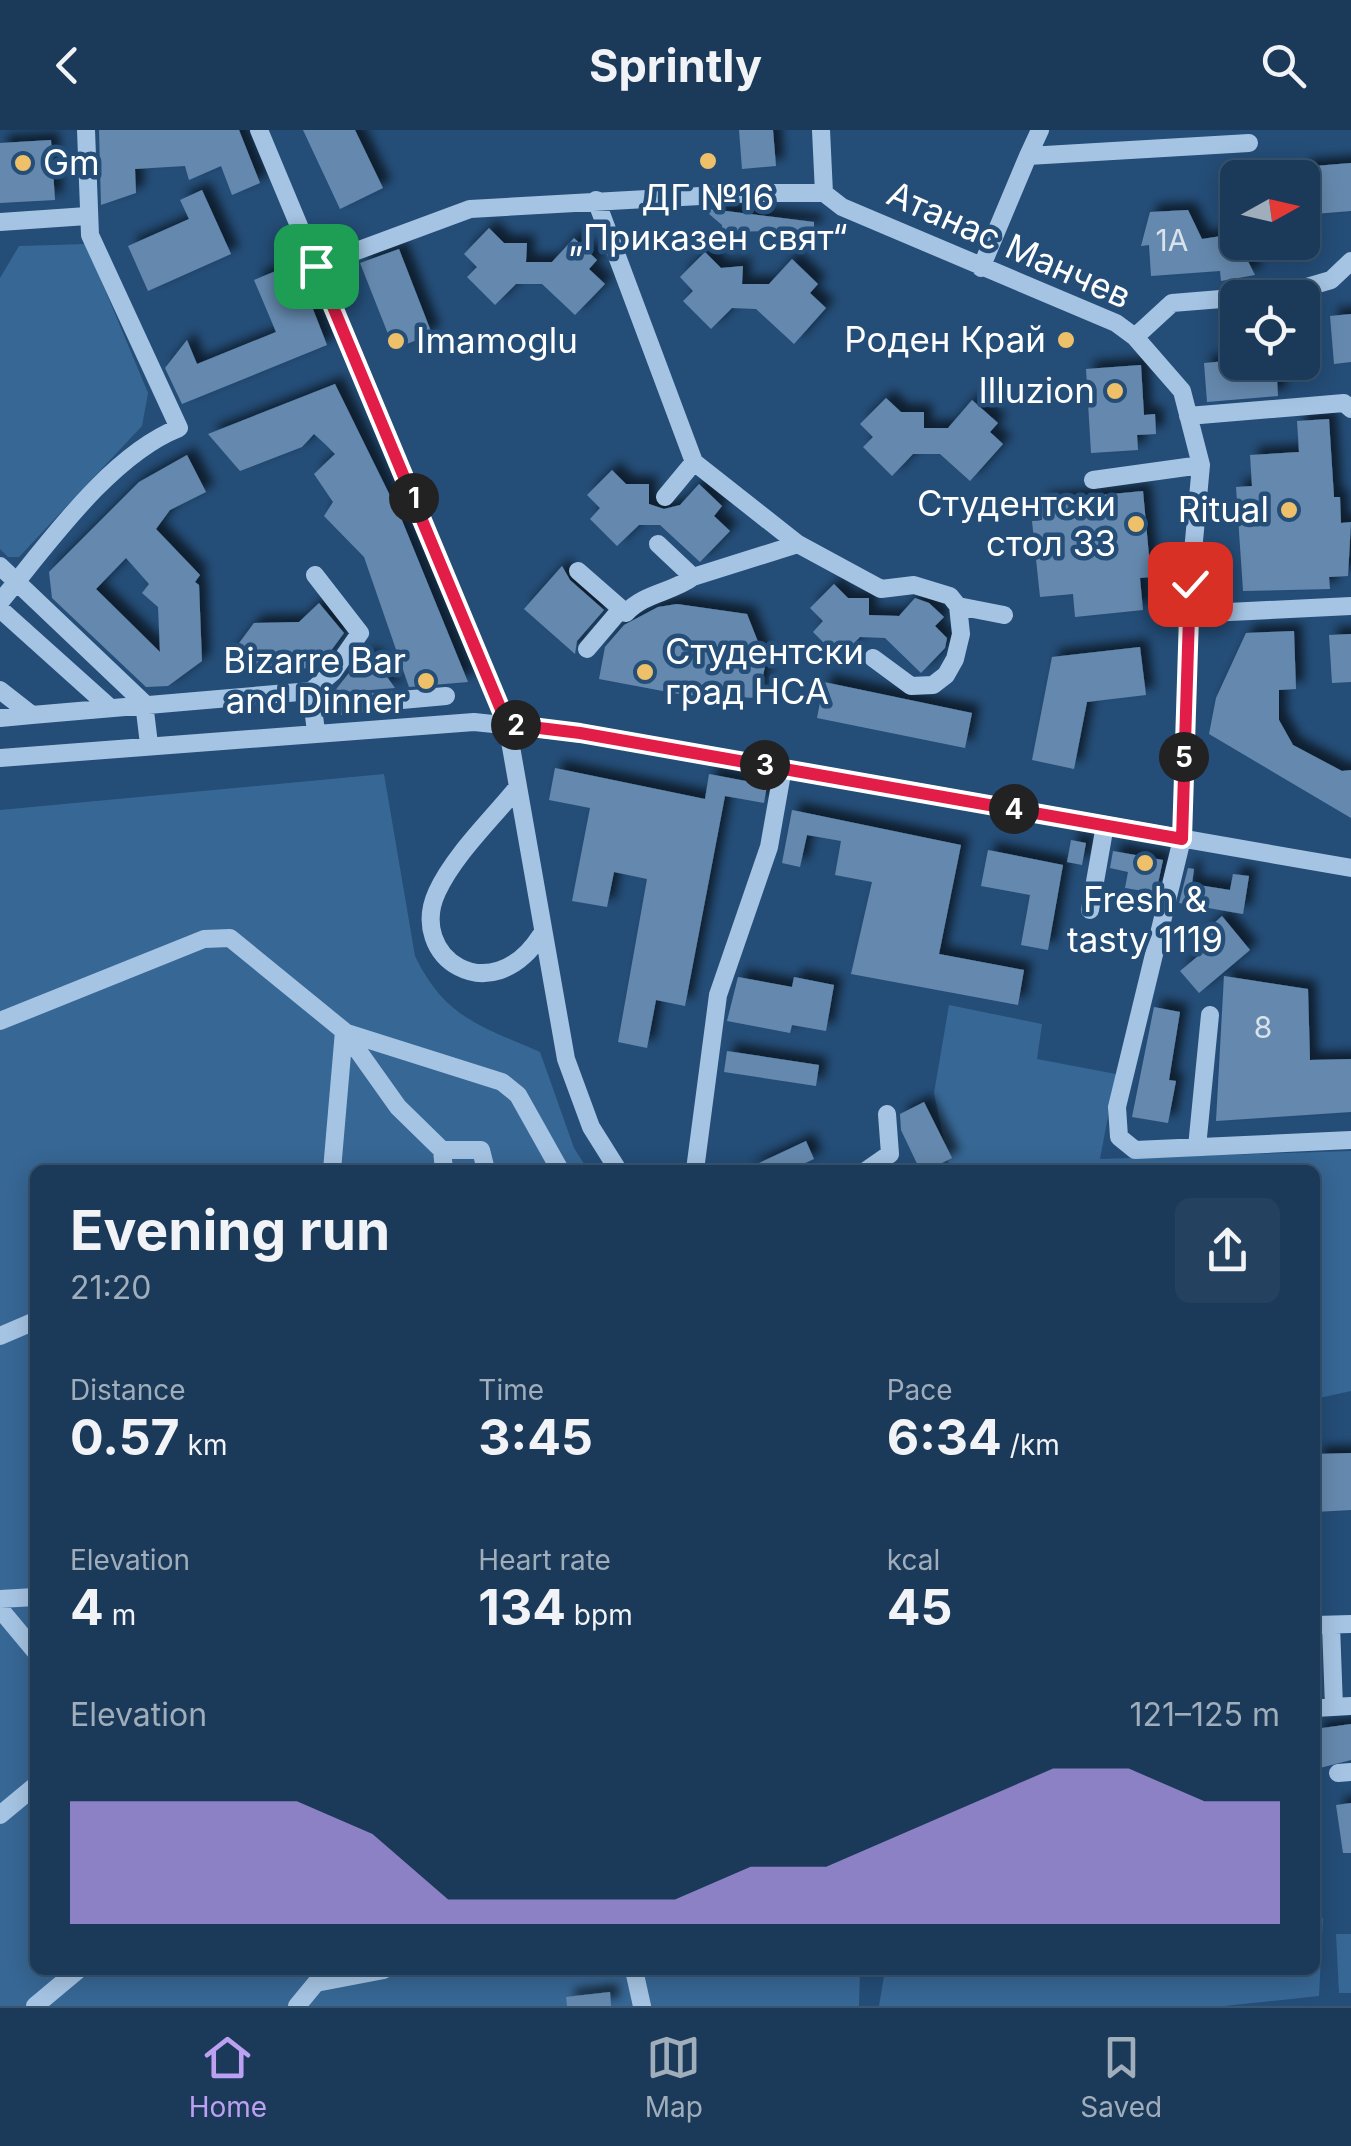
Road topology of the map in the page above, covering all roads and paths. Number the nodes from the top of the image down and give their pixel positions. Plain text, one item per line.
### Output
1 (86, 130) edge
2 (259, 130) edge
3 (822, 130) edge
4 (1040, 130) edge
5 (1114, 139) edge
6 (1250, 143) dead end
7 (1028, 156) junction
8 (824, 193) junction
9 (596, 200) junction
10 (87, 216) junction
11 (0, 222) edge
12 (1351, 261) edge
13 (316, 266) junction
14 (981, 268) junction
15 (1135, 337) junction
16 (1351, 409) edge
17 (1188, 416) junction
18 (694, 462) junction
19 (1201, 465) junction
20 (1092, 480) dead end
21 (665, 497) dead end
22 (658, 544) dead end
23 (798, 544) junction
24 (0, 566) edge
25 (578, 571) dead end
26 (316, 575) dead end
27 (694, 576) junction
28 (17, 582) junction
29 (0, 606) edge
30 (958, 606) junction
31 (1351, 606) edge
32 (621, 609) junction
33 (1188, 614) junction
34 (1004, 615) dead end
35 (587, 649) dead end
36 (873, 658) dead end
37 (0, 690) edge
38 (446, 696) dead end
39 (312, 700) junction
40 (144, 703) junction
41 (107, 706) junction
42 (32, 714) junction
43 (0, 718) edge
44 (507, 724) junction
45 (316, 732) junction
46 (149, 744) junction
47 (0, 758) edge
48 (783, 768) junction
49 (517, 788) junction
50 (1105, 826) junction
51 (1182, 839) junction
52 (1351, 868) edge
53 (1090, 910) dead end
54 (541, 935) junction
55 (1210, 1015) dead end
56 (0, 1021) edge
57 (344, 1032) junction
58 (887, 1114) dead end
59 (1351, 1140) edge
60 (1197, 1147) junction
61 (442, 1150) junction
62 (332, 1165) edge
63 (444, 1165) edge
64 (485, 1165) edge
65 (557, 1165) edge
66 (615, 1165) edge
67 (696, 1165) edge
68 (874, 1165) edge
69 (30, 1324) edge
70 (0, 1336) edge
71 (30, 1597) edge
72 (0, 1599) edge
73 (0, 1610) edge
74 (1351, 1624) edge
75 (1323, 1625) edge
76 (30, 1645) edge
77 (1343, 1707) edge
78 (30, 1790) edge
79 (0, 1815) edge
80 (72, 1975) edge
81 (635, 1975) edge
82 (310, 1977) edge
83 (35, 2006) edge
84 (296, 2006) edge
85 (642, 2006) edge

1 - 10 street
2 - 13 street
3 - 8 street
4 - 7 street
5 - 6 street
5 - 7 street
7 - 14 street
8 - 9 street
8 - 14 street, Атанас Манчев
9 - 13 street
9 - 18 street
10 - 11 street
10 - 28 street
12 - 15 street
13 - 44 street
14 - 15 street, Атанас Манчев
15 - 17 street, Атанас Манчев
16 - 17 street
17 - 19 street, Атанас Манчев
18 - 21 street
18 - 23 street
19 - 20 street
19 - 33 street, Атанас Манчев
22 - 27 street
23 - 27 street
23 - 30 street
24 - 28 street
25 - 32 street
26 - 39 street
27 - 32 street
28 - 29 street
28 - 40 street
29 - 41 street
30 - 34 street
30 - 36 street
31 - 33 street
32 - 35 street
33 - 51 street, Атанас Манчев
37 - 42 street
38 - 39 street
39 - 40 street
39 - 45 street
40 - 41 street
40 - 46 street
41 - 42 street
42 - 43 street
44 - 45 street
44 - 48 street
44 - 49 street
45 - 46 street
46 - 47 street
48 - 50 street
48 - 67 street
49 - 54 street
49 - 54 street
50 - 51 street
50 - 53 street
51 - 52 street
51 - 60 street, Атанас Манчев
54 - 66 street
55 - 60 street
56 - 57 street
57 - 61 street
57 - 62 street
57 - 65 street
58 - 68 street
59 - 60 street
61 - 63 street
61 - 64 street
69 - 70 street
71 - 72 street
73 - 76 street
74 - 75 street
75 - 77 street
78 - 79 street
80 - 83 street
81 - 85 street
82 - 84 street

